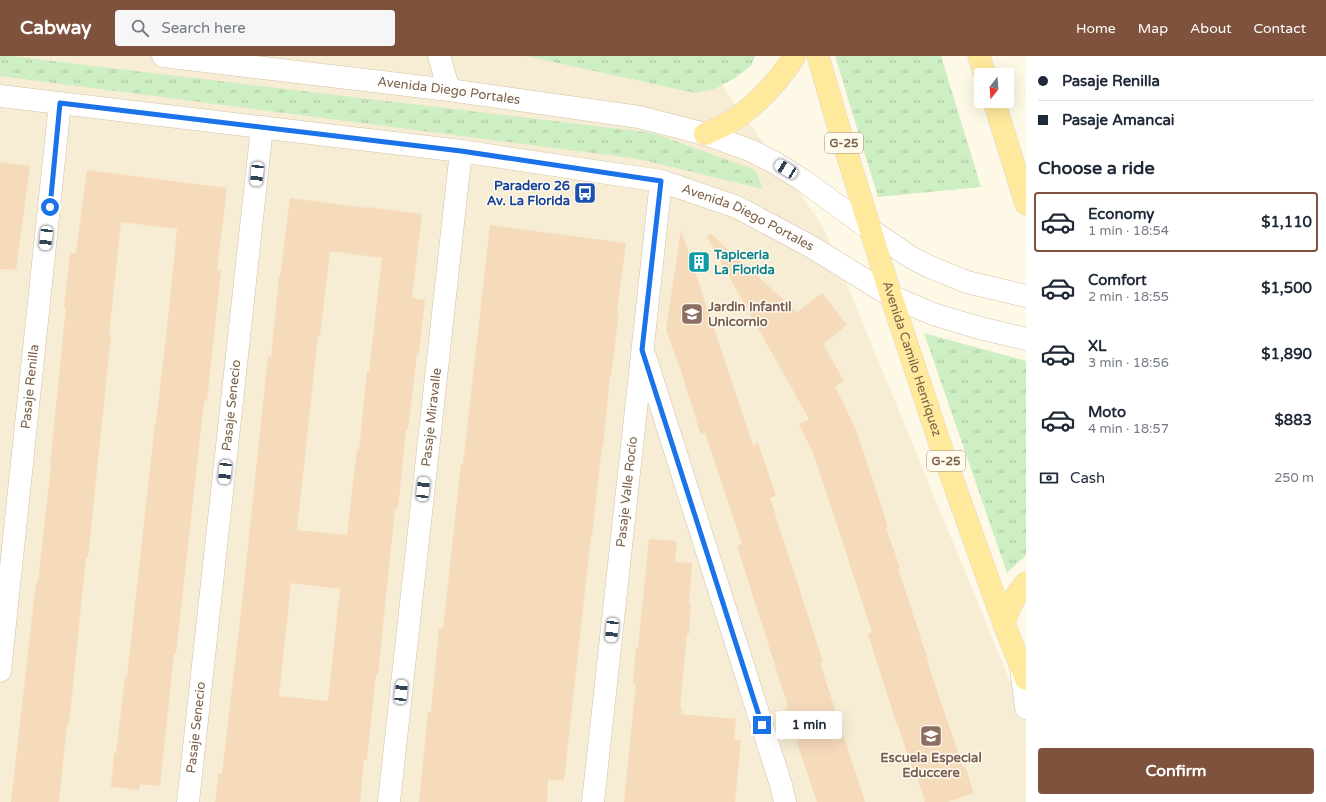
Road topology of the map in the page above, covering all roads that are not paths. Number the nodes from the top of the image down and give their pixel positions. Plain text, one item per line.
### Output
1 (163, 56) edge
2 (439, 56) edge
3 (795, 56) edge
4 (818, 56) edge
5 (979, 56) edge
6 (273, 63) edge
7 (983, 68) edge
8 (449, 90) junction
9 (0, 96) edge
10 (60, 103) junction
11 (996, 108) edge
12 (262, 127) junction
13 (705, 134) junction
14 (461, 151) junction
15 (661, 181) junction
16 (1026, 204) edge
17 (871, 230) junction
18 (892, 296) junction
19 (1026, 296) edge
20 (1026, 338) edge
21 (642, 350) junction
22 (1026, 583) edge
23 (1004, 624) junction
24 (0, 671) edge
25 (1023, 673) edge
26 (1026, 708) edge
27 (188, 802) edge
28 (389, 802) edge
29 (593, 802) edge
30 (785, 802) edge

1 - 6 street, Avenida Diego Portales
2 - 8 street
3 - 13 main road
4 - 17 main road, Avenida Camilo Henríquez / G-25
5 - 7 main road
6 - 8 street, Avenida Diego Portales
8 - 13 street, Avenida Diego Portales
9 - 10 street, Avenida Diego Portales
10 - 12 street, Avenida Diego Portales
10 - 24 street, Pasaje Renilla
11 - 16 main road
12 - 14 street, Avenida Diego Portales
12 - 27 street, Pasaje Senecio
13 - 17 street, Avenida Diego Portales
14 - 15 street, Avenida Diego Portales
14 - 28 street, Pasaje Miravalle
15 - 18 street, Avenida Diego Portales
15 - 21 street, Pasaje Valle Rocío
17 - 18 main road, Avenida Camilo Henríquez / G-25
17 - 19 street, Avenida Diego Portales
18 - 20 street, Avenida Diego Portales
18 - 23 main road, Avenida Camilo Henríquez / G-25
21 - 29 street, Pasaje Valle Rocío
21 - 30 street
22 - 23 main road
23 - 25 main road, Avenida Camilo Henríquez / G-25
25 - 26 street

